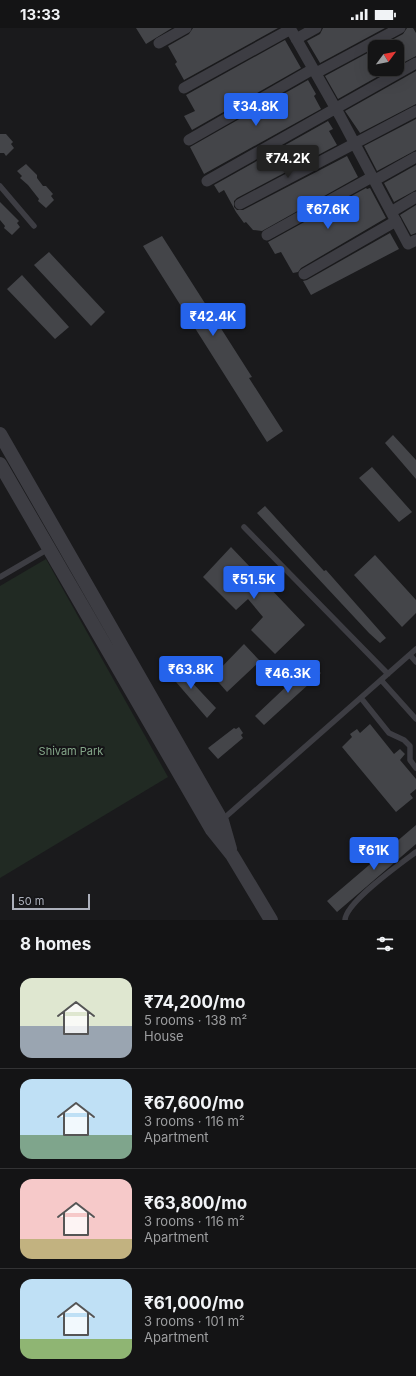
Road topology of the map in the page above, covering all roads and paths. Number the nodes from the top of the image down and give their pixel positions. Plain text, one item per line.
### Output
1 (186, 28) edge
2 (290, 28) edge
3 (316, 28) edge
4 (400, 28) edge
5 (296, 39) junction
6 (159, 43) dead end
7 (416, 63) edge
8 (314, 71) junction
9 (184, 88) dead end
10 (336, 109) junction
11 (416, 111) edge
12 (189, 140) dead end
13 (354, 142) junction
14 (416, 157) edge
15 (373, 178) junction
16 (207, 181) dead end
17 (0, 186) edge
18 (416, 197) edge
19 (240, 204) dead end
20 (393, 216) junction
21 (34, 226) dead end
22 (267, 235) dead end
23 (416, 240) edge
24 (304, 274) dead end
25 (0, 434) edge
26 (0, 464) edge
27 (244, 527) dead end
28 (49, 548) junction
29 (0, 577) edge
30 (113, 631) junction
31 (100, 637) junction
32 (416, 649) edge
33 (410, 655) junction
34 (416, 662) edge
35 (388, 674) junction
36 (381, 680) junction
37 (360, 698) junction
38 (416, 719) edge
39 (416, 768) edge
40 (222, 821) junction
41 (416, 852) edge
42 (232, 855) junction
43 (271, 920) edge
44 (344, 920) edge

1 - 6 street
2 - 5 street
2 - 9 street
3 - 5 street
4 - 8 street
5 - 8 street
7 - 10 street
8 - 10 street
8 - 12 street
10 - 13 street
10 - 16 street
11 - 13 street
13 - 15 street
13 - 19 street
14 - 15 street
15 - 20 street
15 - 22 street
17 - 21 lane
18 - 20 street
20 - 23 street
20 - 24 street
25 - 30 street
26 - 28 street
27 - 35 lane
28 - 29 lane
28 - 31 street
30 - 31 street
30 - 40 street
31 - 42 street
32 - 33 lane
33 - 34 lane
33 - 35 lane
35 - 36 lane
36 - 37 lane
36 - 38 lane
37 - 39 lane
37 - 40 lane
40 - 42 street
41 - 44 lane
42 - 43 street

